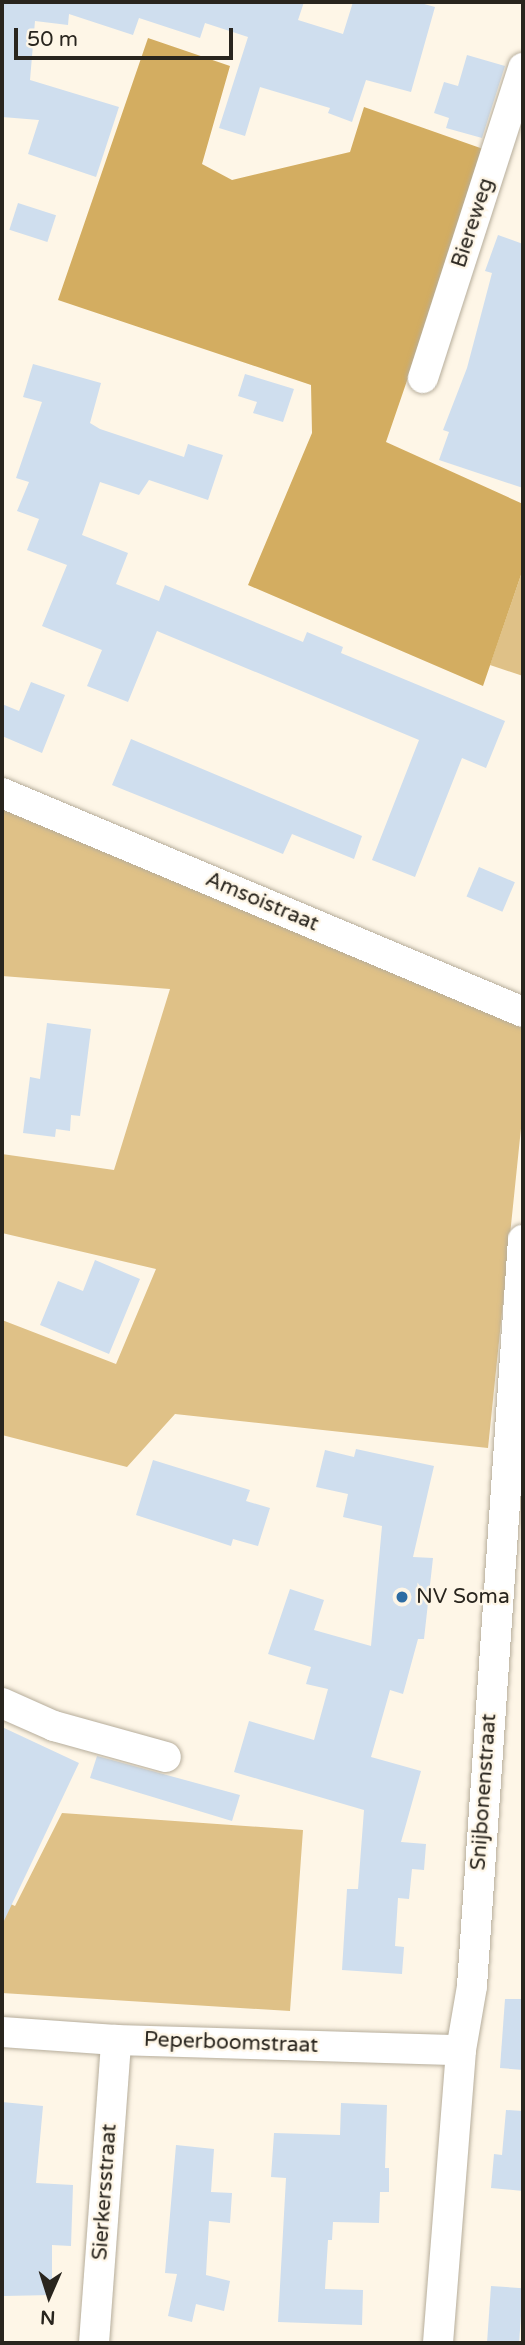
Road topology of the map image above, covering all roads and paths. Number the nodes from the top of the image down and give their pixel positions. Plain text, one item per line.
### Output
1 (523, 68) edge
2 (423, 378) dead end
3 (2, 793) edge
4 (523, 1012) edge
5 (523, 1240) edge
6 (2, 1703) edge
7 (166, 1757) dead end
8 (2, 2032) edge
9 (116, 2040) junction
10 (461, 2050) junction
11 (94, 2343) edge
12 (438, 2343) edge

1 - 2 street, Biereweg
3 - 4 street, Amsoistraat
5 - 10 street, Snijbonenstraat
6 - 7 street
8 - 9 street, Peperboomstraat
9 - 10 street, Peperboomstraat
9 - 11 street, Sierkersstraat
10 - 12 street, Snijbonenstraat

